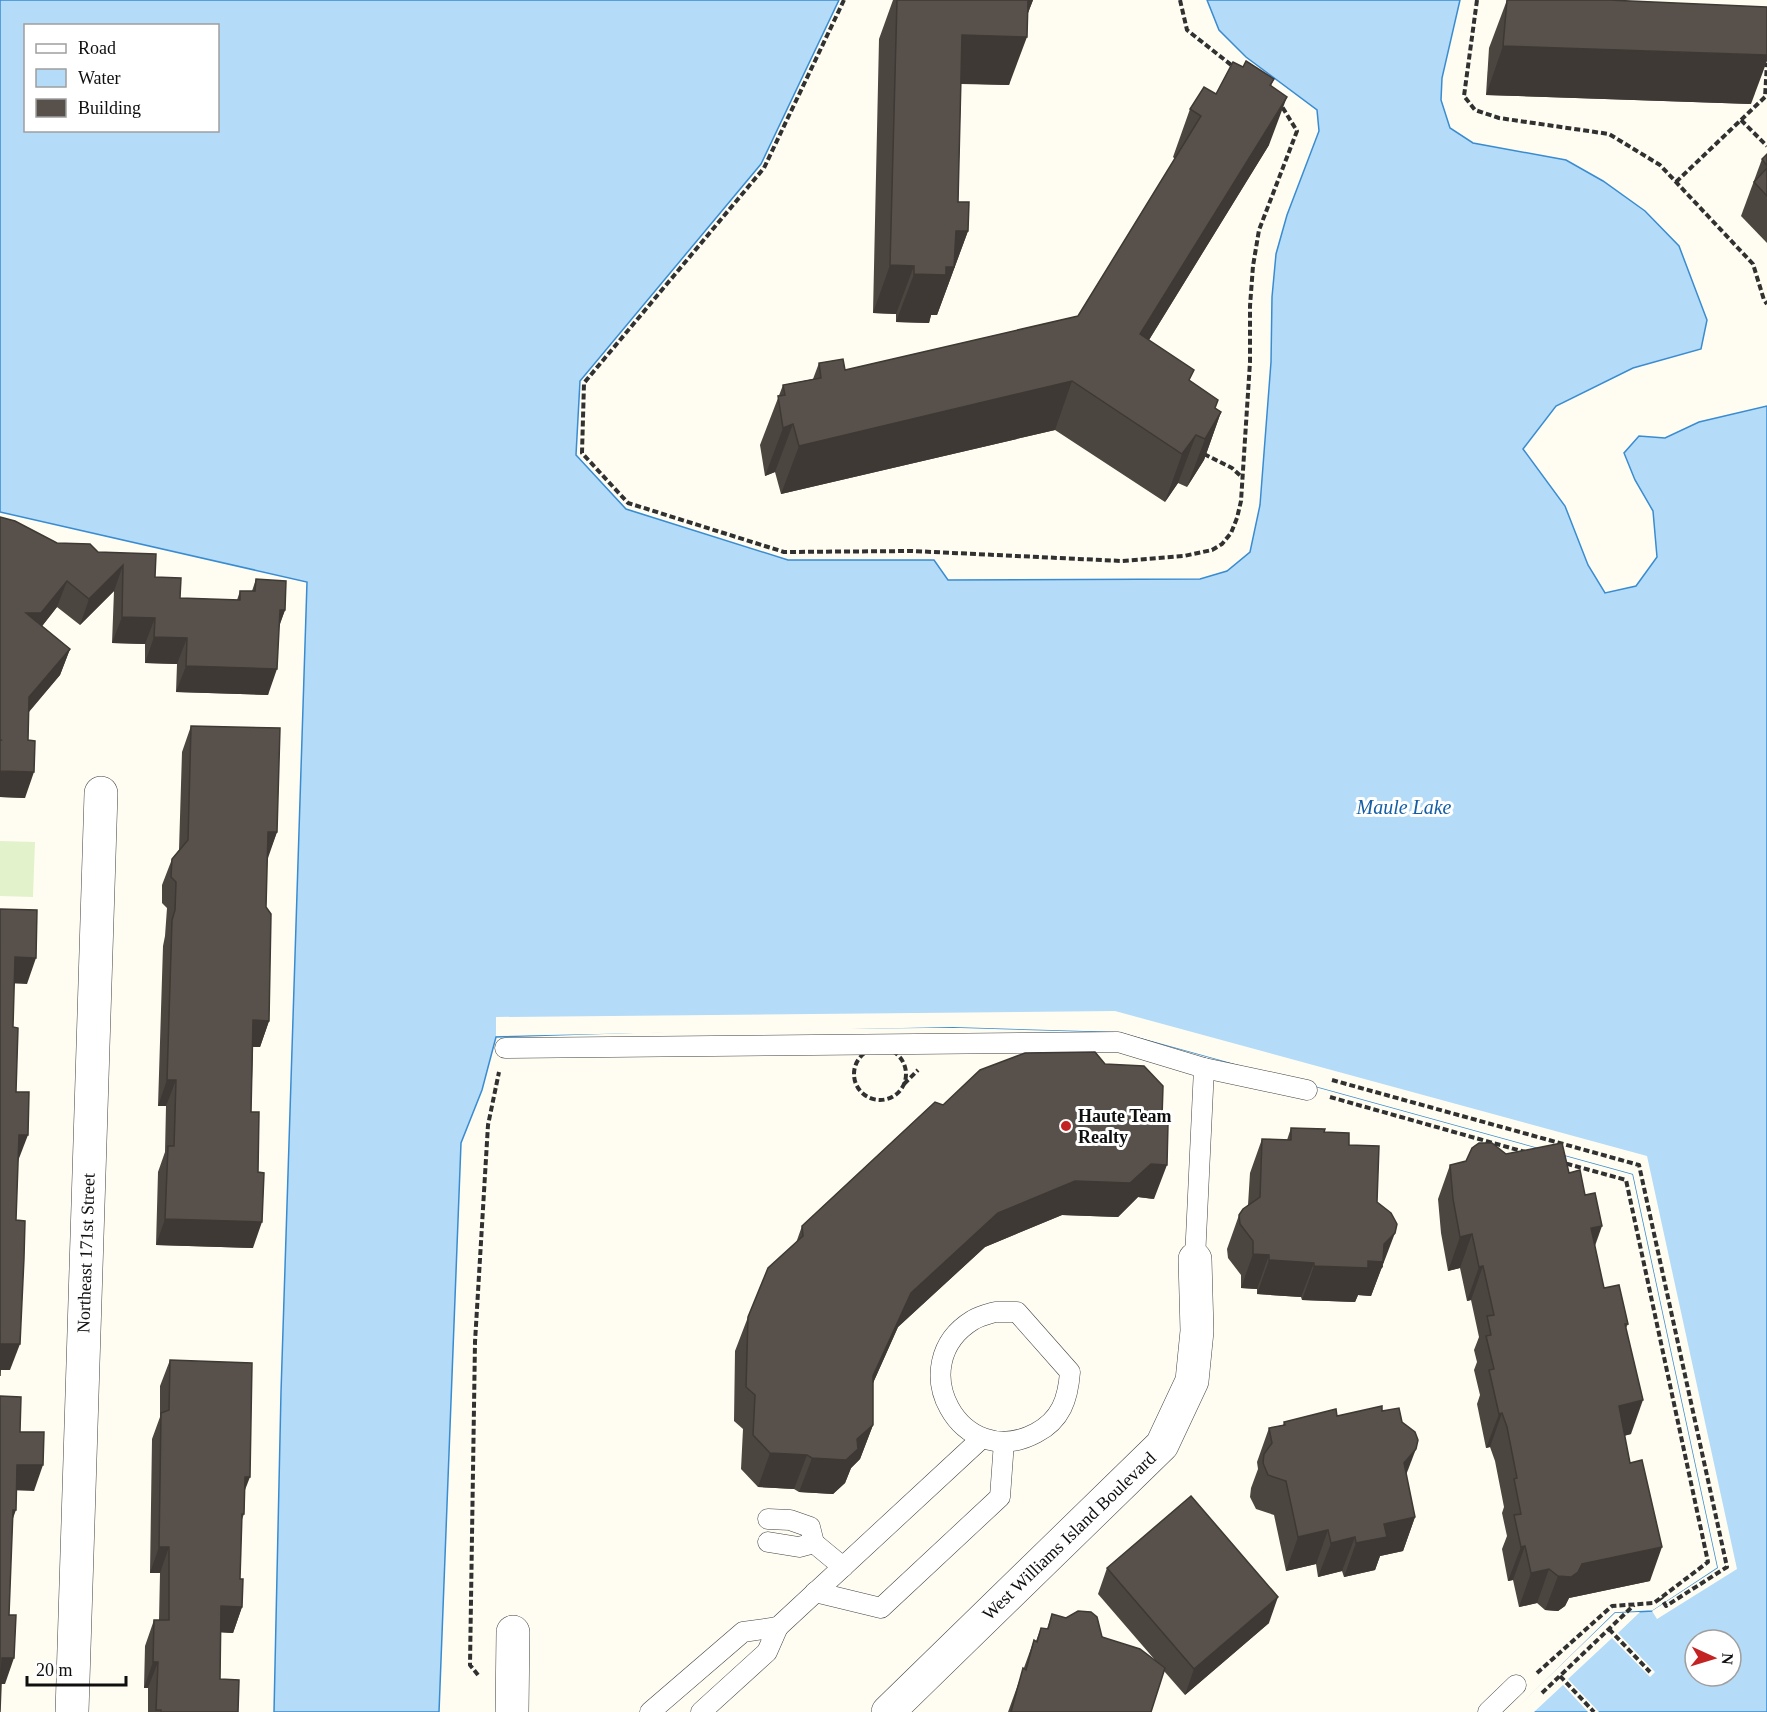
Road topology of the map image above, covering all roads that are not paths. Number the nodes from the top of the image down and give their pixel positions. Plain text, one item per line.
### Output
1 (100, 794) dead end
2 (505, 1048) road end
3 (1204, 1068) junction
4 (1314, 1084) road end
5 (1195, 1259) joint
6 (982, 1438) junction
7 (1004, 1442) junction
8 (768, 1519) dead end
9 (768, 1542) dead end
10 (814, 1543) junction
11 (843, 1567) junction
12 (815, 1592) junction
13 (778, 1627) junction
14 (513, 1632) dead end
15 (1516, 1684) road end
16 (72, 1712) edge
17 (512, 1712) edge
18 (650, 1712) edge
19 (700, 1712) edge
20 (888, 1712) edge
21 (1488, 1712) edge

1 - 16 street, Northeast 171st Street
2 - 3 lane
3 - 4 lane
3 - 5 lane
5 - 20 street, West Williams Island Boulevard
6 - 7 lane
6 - 7 lane
6 - 11 lane
7 - 12 lane
8 - 10 lane
9 - 10 lane
10 - 11 lane
11 - 12 lane
12 - 13 lane
13 - 18 lane
13 - 19 lane
14 - 17 street
15 - 21 lane

